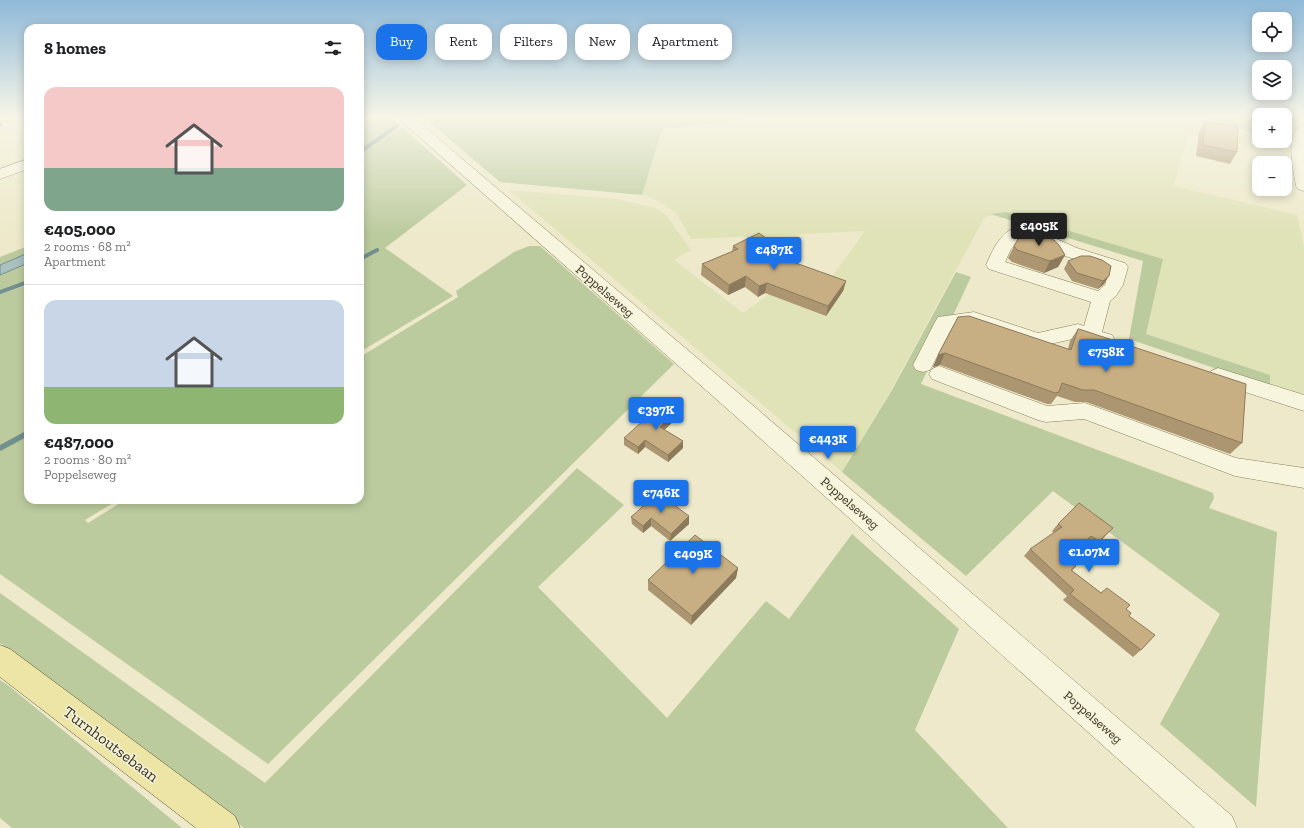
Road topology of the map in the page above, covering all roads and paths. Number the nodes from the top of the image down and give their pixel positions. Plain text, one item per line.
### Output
1 (449, 157) edge
2 (1300, 157) edge
3 (24, 165) edge
4 (0, 174) edge
5 (1304, 186) edge
6 (1101, 299) junction
7 (1091, 335) junction
8 (1122, 345) edge
9 (1198, 369) edge
10 (1304, 403) edge
11 (1304, 478) edge
12 (0, 659) edge
13 (223, 828) edge
14 (1220, 828) edge

1 - 14 street, Poppelseweg
2 - 5 street
3 - 4 street
6 - 6 street
6 - 7 street
7 - 8 street
7 - 11 street
9 - 10 street
12 - 13 main road, Turnhoutsebaan

